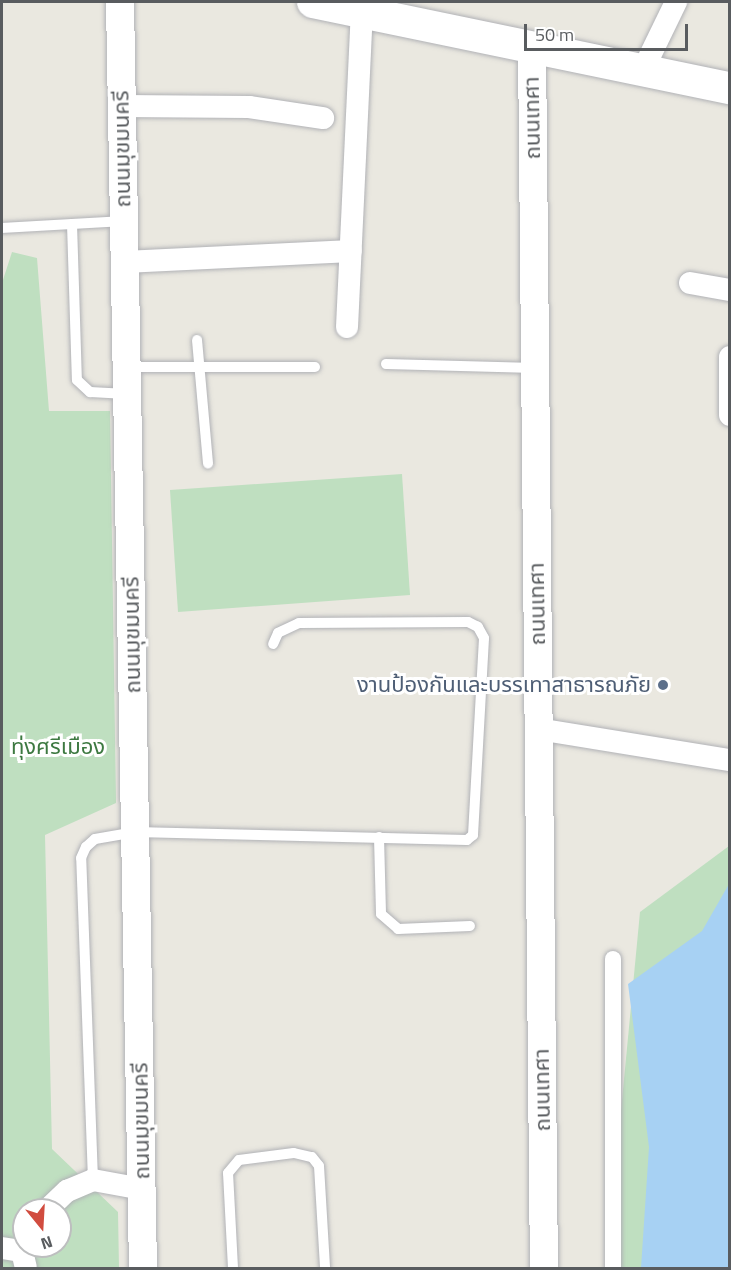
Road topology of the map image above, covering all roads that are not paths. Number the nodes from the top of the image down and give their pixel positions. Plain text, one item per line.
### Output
1 (120, 2) edge
2 (313, 2) edge
3 (676, 2) edge
4 (363, 7) edge
5 (532, 47) junction
6 (643, 70) junction
7 (729, 88) edge
8 (122, 106) junction
9 (323, 118) dead end
10 (124, 221) junction
11 (72, 224) junction
12 (2, 228) edge
13 (351, 251) junction
14 (125, 262) junction
15 (690, 283) dead end
16 (729, 290) edge
17 (347, 327) dead end
18 (197, 340) dead end
19 (729, 357) edge
20 (386, 364) dead end
21 (199, 367) junction
22 (315, 367) dead end
23 (535, 368) junction
24 (127, 380) junction
25 (729, 415) edge
26 (208, 464) dead end
27 (273, 644) dead end
28 (538, 729) junction
29 (729, 760) edge
30 (135, 832) junction
31 (379, 837) junction
32 (470, 926) dead end
33 (613, 959) dead end
34 (93, 1180) junction
35 (142, 1189) junction
36 (60, 1198) edge
37 (143, 1269) edge
38 (233, 1269) edge
39 (325, 1269) edge
40 (544, 1269) edge
41 (613, 1269) edge

1 - 8 street, ถนนมุขมนครี
2 - 4 main road
3 - 6 street
4 - 5 main road
4 - 13 street
5 - 6 main road
5 - 23 street, ถนนเทศา
6 - 7 main road
8 - 9 street
8 - 10 street, ถนนมุขมนครี
10 - 11 lane
10 - 14 street, ถนนมุขมนครี
11 - 12 lane
11 - 24 lane
13 - 14 street
13 - 17 street
14 - 24 street, ถนนมุขมนครี
15 - 16 street
18 - 21 lane
19 - 25 street
20 - 23 lane
21 - 22 lane
21 - 24 lane
21 - 26 lane
23 - 28 street, ถนนเทศา
24 - 30 street, ถนนมุขมนครี
27 - 31 lane
28 - 29 street
28 - 40 street, ถนนเทศา
30 - 31 lane
30 - 34 lane
30 - 35 street, ถนนมุขมนครี
31 - 32 lane
33 - 41 street
34 - 35 street
34 - 36 street
35 - 37 street, ถนนมุขมนครี
38 - 39 lane

